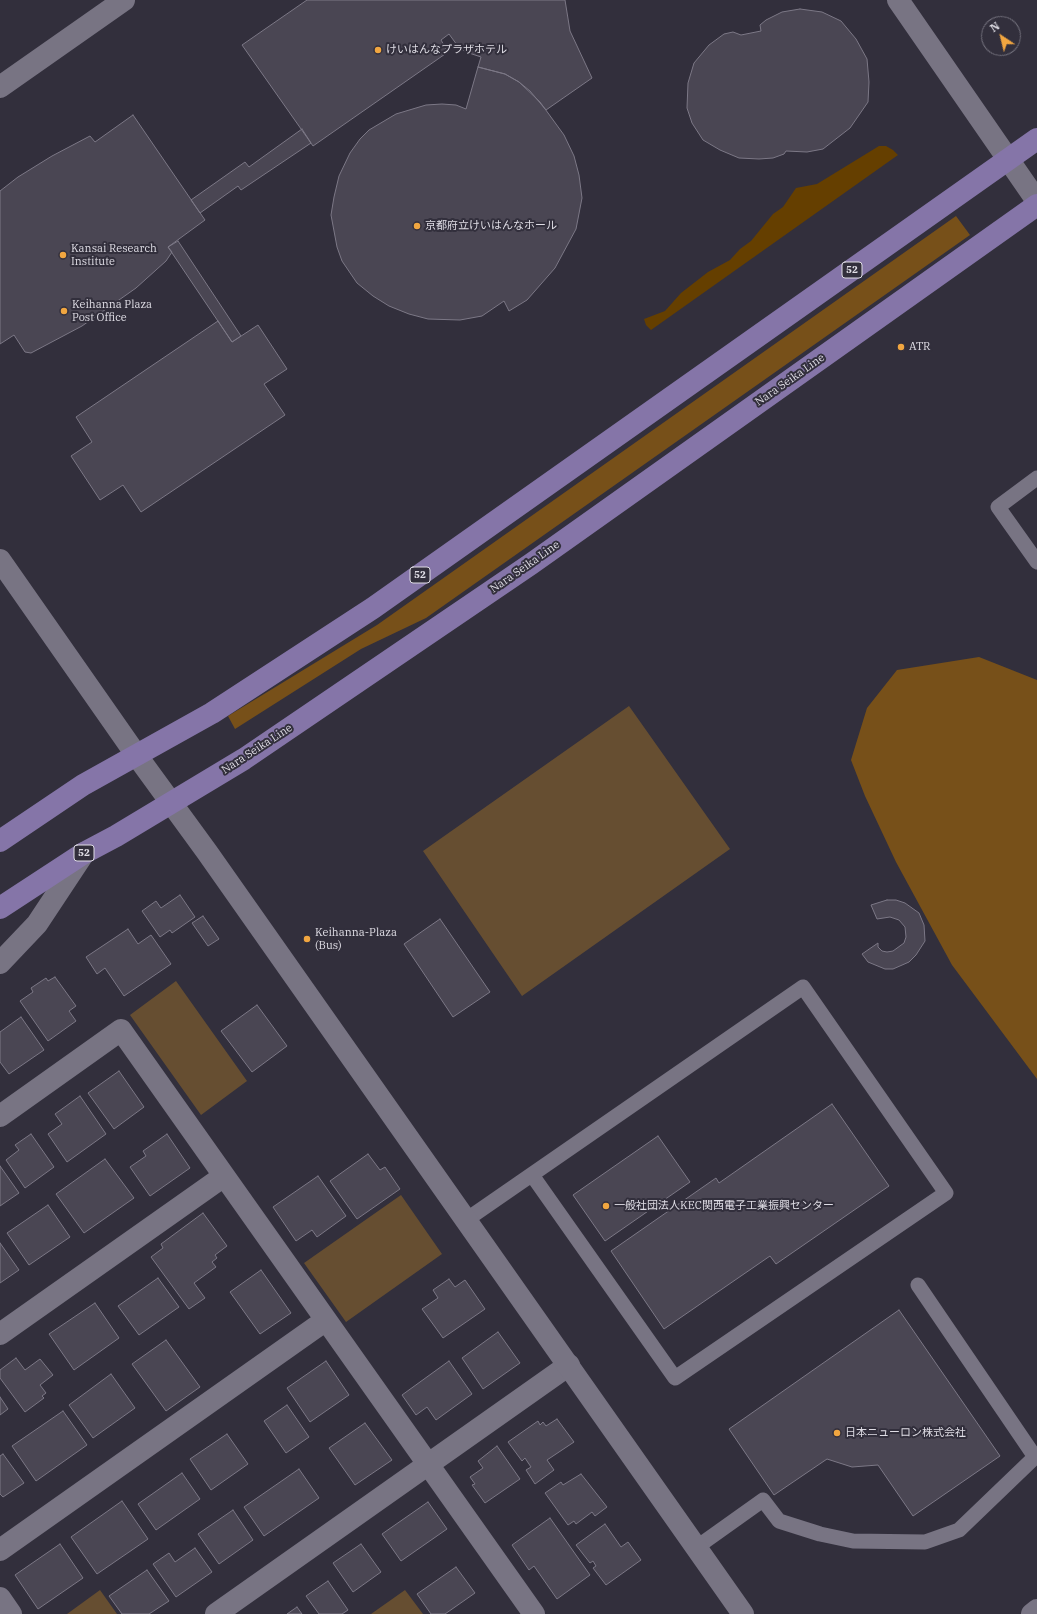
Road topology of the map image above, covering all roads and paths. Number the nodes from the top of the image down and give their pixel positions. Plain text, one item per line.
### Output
1 (124, 0) edge
2 (898, 0) edge
3 (0, 87) edge
4 (1037, 139) edge
5 (1009, 159) junction
6 (1037, 201) edge
7 (1037, 205) edge
8 (1037, 478) edge
9 (0, 560) edge
10 (1037, 562) edge
11 (137, 756) junction
12 (171, 803) junction
13 (0, 841) edge
14 (84, 853) junction
15 (0, 908) edge
16 (0, 963) edge
17 (0, 1116) edge
18 (532, 1175) junction
19 (224, 1176) junction
20 (466, 1220) junction
21 (918, 1285) dead end
22 (326, 1320) junction
23 (0, 1334) edge
24 (569, 1365) junction
25 (428, 1465) junction
26 (697, 1547) junction
27 (0, 1550) edge
28 (0, 1598) edge
29 (1037, 1610) edge
30 (529, 1612) edge
31 (11, 1614) edge
32 (216, 1614) edge
33 (744, 1614) edge
34 (1032, 1614) edge

1 - 3 street
2 - 5 street
4 - 5 main road, 52
5 - 6 street
5 - 11 main road, 52
7 - 12 main road, Nara Seika Line / 52
8 - 10 lane
9 - 11 street
11 - 12 street
11 - 13 main road, 52
12 - 14 main road, Nara Seika Line / 52
12 - 20 street
14 - 15 main road, Nara Seika Line / 52
14 - 16 street
17 - 19 street
18 - 18 lane
18 - 20 lane
19 - 22 street
19 - 23 street
20 - 24 street
21 - 26 lane
22 - 25 street
22 - 27 street
24 - 25 street
24 - 26 street
25 - 30 street
25 - 32 street
26 - 33 street
28 - 31 street
29 - 34 street

